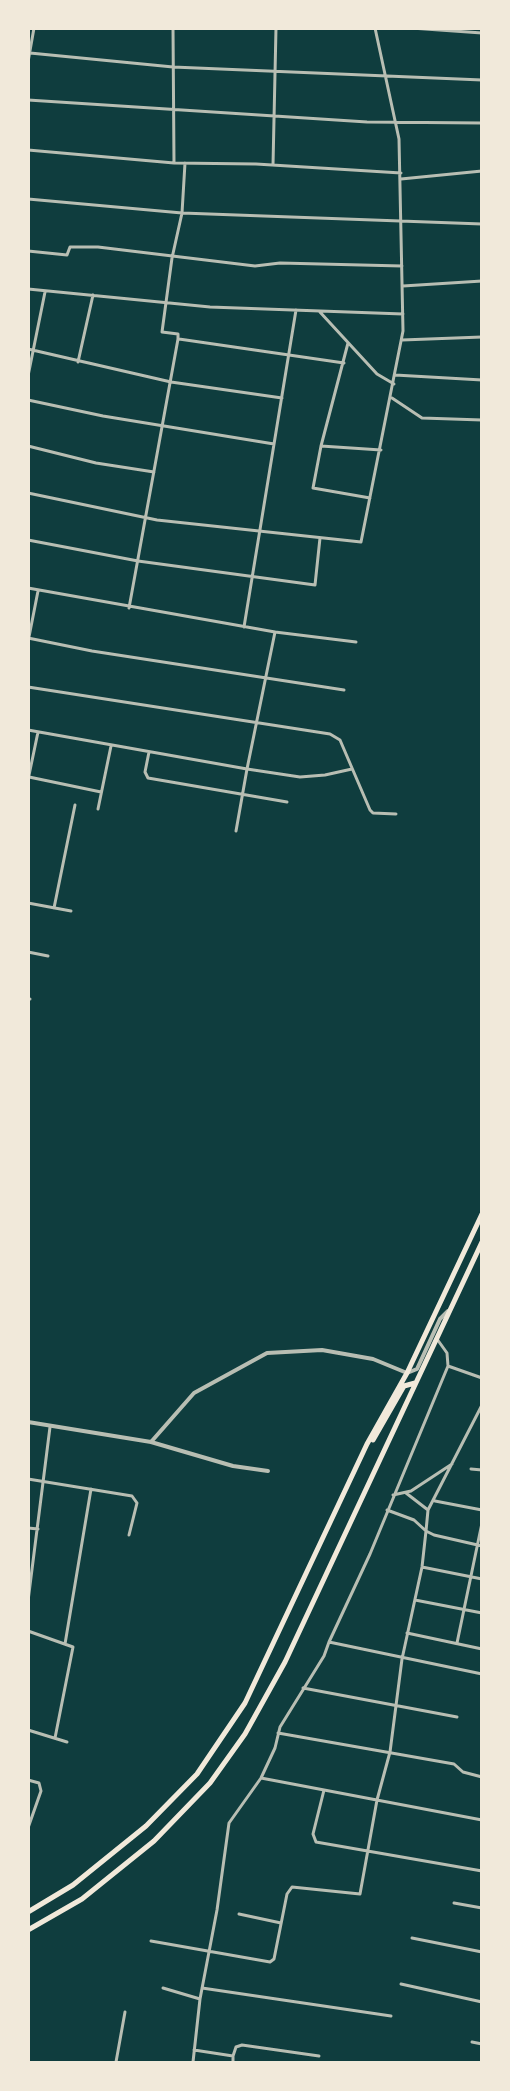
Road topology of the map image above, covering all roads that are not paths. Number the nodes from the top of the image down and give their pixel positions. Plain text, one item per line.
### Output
1 (34, 28) edge
2 (173, 28) edge
3 (276, 28) edge
4 (375, 28) edge
5 (411, 28) edge
6 (482, 33) edge
7 (30, 53) junction
8 (28, 62) edge
9 (173, 67) junction
10 (275, 70) junction
11 (387, 75) junction
12 (482, 80) edge
13 (28, 100) edge
14 (174, 111) junction
15 (274, 117) junction
16 (396, 122) junction
17 (482, 123) edge
18 (28, 150) edge
19 (174, 163) junction
20 (185, 163) junction
21 (273, 165) junction
22 (482, 171) edge
23 (401, 173) junction
24 (401, 179) junction
25 (28, 199) edge
26 (182, 213) junction
27 (402, 221) junction
28 (482, 224) edge
29 (28, 250) edge
30 (172, 258) junction
31 (402, 266) junction
32 (482, 281) edge
33 (403, 286) junction
34 (28, 289) edge
35 (45, 292) junction
36 (93, 295) junction
37 (166, 302) junction
38 (296, 310) junction
39 (319, 311) junction
40 (403, 314) junction
41 (482, 337) edge
42 (178, 339) junction
43 (402, 340) junction
44 (348, 343) junction
45 (28, 349) edge
46 (34, 350) junction
47 (289, 355) junction
48 (78, 362) junction
49 (344, 363) junction
50 (395, 375) junction
51 (28, 376) edge
52 (482, 380) edge
53 (171, 382) junction
54 (394, 384) junction
55 (282, 398) junction
56 (392, 398) junction
57 (28, 400) edge
58 (482, 420) edge
59 (163, 426) junction
60 (274, 444) junction
61 (28, 446) edge
62 (321, 446) junction
63 (381, 450) junction
64 (154, 472) junction
65 (28, 493) edge
66 (370, 498) junction
67 (146, 517) junction
68 (260, 532) junction
69 (320, 538) junction
70 (28, 540) edge
71 (138, 561) junction
72 (252, 577) junction
73 (28, 588) edge
74 (38, 591) junction
75 (129, 608) junction
76 (244, 627) junction
77 (275, 632) junction
78 (29, 639) edge
79 (356, 642) dead end
80 (266, 679) junction
81 (28, 687) edge
82 (344, 690) dead end
83 (256, 724) junction
84 (28, 730) edge
85 (38, 732) junction
86 (111, 746) junction
87 (149, 752) junction
88 (247, 769) junction
89 (352, 769) junction
90 (29, 779) edge
91 (101, 792) junction
92 (243, 794) junction
93 (287, 802) dead end
94 (75, 805) dead end
95 (98, 809) dead end
96 (396, 814) dead end
97 (236, 831) dead end
98 (28, 903) edge
99 (54, 908) junction
100 (71, 911) dead end
101 (28, 952) edge
102 (48, 956) dead end
103 (482, 1214) edge
104 (482, 1242) edge
105 (449, 1311) junction
106 (436, 1338) junction
107 (448, 1366) junction
108 (407, 1373) junction
109 (482, 1378) edge
110 (415, 1383) junction
111 (482, 1405) edge
112 (28, 1422) edge
113 (50, 1426) junction
114 (151, 1442) junction
115 (367, 1444) junction
116 (454, 1462) junction
117 (471, 1469) dead end
118 (482, 1470) edge
119 (268, 1471) dead end
120 (28, 1479) edge
121 (44, 1482) junction
122 (91, 1489) junction
123 (406, 1492) junction
124 (393, 1495) junction
125 (435, 1502) junction
126 (387, 1510) junction
127 (428, 1510) junction
128 (482, 1510) edge
129 (482, 1523) edge
130 (28, 1528) edge
131 (38, 1529) junction
132 (426, 1531) junction
133 (129, 1535) dead end
134 (476, 1545) junction
135 (482, 1546) edge
136 (422, 1567) junction
137 (470, 1577) junction
138 (30, 1579) edge
139 (482, 1579) edge
140 (415, 1600) junction
141 (28, 1601) edge
142 (465, 1609) junction
143 (482, 1613) edge
144 (28, 1631) edge
145 (407, 1633) junction
146 (329, 1642) junction
147 (457, 1643) junction
148 (65, 1644) junction
149 (482, 1649) edge
150 (402, 1659) junction
151 (482, 1674) edge
152 (303, 1688) junction
153 (396, 1706) junction
154 (457, 1717) dead end
155 (28, 1730) edge
156 (278, 1733) junction
157 (55, 1738) junction
158 (68, 1742) dead end
159 (390, 1752) junction
160 (482, 1777) edge
161 (261, 1778) junction
162 (28, 1780) edge
163 (324, 1790) junction
164 (377, 1800) junction
165 (482, 1820) edge
166 (28, 1828) edge
167 (369, 1850) junction
168 (482, 1870) edge
169 (454, 1903) dead end
170 (482, 1908) edge
171 (28, 1912) edge
172 (239, 1914) dead end
173 (281, 1923) junction
174 (28, 1930) edge
175 (412, 1938) dead end
176 (151, 1941) dead end
177 (209, 1952) junction
178 (482, 1952) edge
179 (401, 1984) dead end
180 (163, 1989) dead end
181 (202, 1989) junction
182 (200, 1999) junction
183 (482, 2002) edge
184 (125, 2012) dead end
185 (391, 2016) dead end
186 (472, 2042) dead end
187 (482, 2044) edge
188 (194, 2050) junction
189 (235, 2051) junction
190 (228, 2055) junction
191 (233, 2056) junction
192 (319, 2056) dead end
193 (116, 2062) edge
194 (193, 2062) edge
195 (233, 2062) edge

1 - 7 street
2 - 9 street
3 - 10 street
4 - 11 street
5 - 6 street
7 - 8 street
7 - 9 street
9 - 10 street
9 - 14 street
10 - 11 street
10 - 15 street
11 - 12 street
11 - 16 street
13 - 14 street
14 - 15 street
14 - 19 street
15 - 16 street
15 - 21 street
16 - 17 street
16 - 23 street
18 - 19 street
19 - 20 street
20 - 21 street
20 - 26 street
21 - 23 street
22 - 24 street
23 - 24 street
24 - 27 street
25 - 26 street
26 - 27 street
26 - 30 street
27 - 28 street
27 - 31 street
29 - 30 street
30 - 31 street
30 - 37 street
31 - 33 street
32 - 33 street
33 - 40 street
34 - 35 street
35 - 36 street
35 - 46 street
36 - 37 street
36 - 48 street
37 - 38 street
37 - 42 street
38 - 39 street
38 - 47 street
39 - 40 street
39 - 44 street
40 - 43 street
41 - 43 street
42 - 47 street
42 - 53 street
43 - 50 street
44 - 49 street
44 - 54 street
45 - 46 street
46 - 48 street
46 - 51 street
47 - 49 street
47 - 55 street
48 - 53 street
49 - 62 street
50 - 52 street
50 - 54 street
53 - 55 street
53 - 59 street
54 - 56 street
55 - 60 street
56 - 58 street
56 - 63 street
57 - 59 street
59 - 60 street
59 - 64 street
60 - 68 street
61 - 64 street
62 - 63 street
62 - 66 street
63 - 66 street
64 - 67 street
65 - 67 street
66 - 69 street
67 - 68 street
67 - 71 street
68 - 69 street
68 - 72 street
69 - 72 street
70 - 71 street
71 - 72 street
71 - 75 street
72 - 76 street
73 - 74 street
74 - 75 street
74 - 78 street
75 - 76 street
76 - 77 street
77 - 79 street
77 - 80 street
78 - 80 street
80 - 82 street
80 - 83 street
81 - 83 street
83 - 88 street
83 - 89 street
84 - 85 street
85 - 86 street
85 - 90 street
86 - 87 street
86 - 91 street
87 - 88 street
87 - 92 street
88 - 89 street
88 - 92 street
89 - 96 street
90 - 91 street
91 - 95 street
92 - 93 street
92 - 97 street
94 - 99 street
98 - 99 street
99 - 100 street
101 - 102 street
103 - 108 highway
104 - 105 highway
105 - 106 highway
105 - 108 street
106 - 107 street
106 - 110 highway
107 - 109 street
107 - 124 street
108 - 114 street
108 - 115 highway
110 - 115 highway
110 - 174 highway
111 - 116 street
112 - 113 street
113 - 114 street
113 - 121 street
114 - 119 street
115 - 171 highway
116 - 123 street
116 - 125 street
117 - 118 street
120 - 121 street
121 - 122 street
121 - 131 street
122 - 133 street
122 - 148 street
123 - 124 street
123 - 127 street
124 - 126 street
125 - 127 street
125 - 128 street
126 - 132 street
126 - 146 street
127 - 132 street
129 - 134 street
130 - 131 street
131 - 138 street
132 - 134 street
132 - 136 street
134 - 135 street
134 - 137 street
136 - 137 street
136 - 140 street
137 - 139 street
137 - 142 street
138 - 141 street
140 - 142 street
140 - 145 street
142 - 143 street
142 - 147 street
144 - 148 street
145 - 147 street
145 - 150 street
146 - 150 street
146 - 152 street
147 - 149 street
148 - 157 street
150 - 151 street
150 - 153 street
152 - 153 street
152 - 156 street
153 - 154 street
153 - 159 street
155 - 157 street
156 - 159 street
156 - 161 street
157 - 158 street
159 - 160 street
159 - 164 street
161 - 163 street
161 - 177 street
162 - 166 street
163 - 164 street
163 - 167 street
164 - 165 street
164 - 167 street
167 - 168 street
167 - 173 street
169 - 170 street
172 - 173 street
173 - 177 street
175 - 178 street
176 - 177 street
177 - 181 street
179 - 183 street
180 - 182 street
181 - 182 street
181 - 185 street
182 - 188 street
184 - 193 street
186 - 187 street
188 - 190 street
188 - 194 street
189 - 190 street
189 - 191 street
189 - 192 street
190 - 191 street
191 - 195 street

